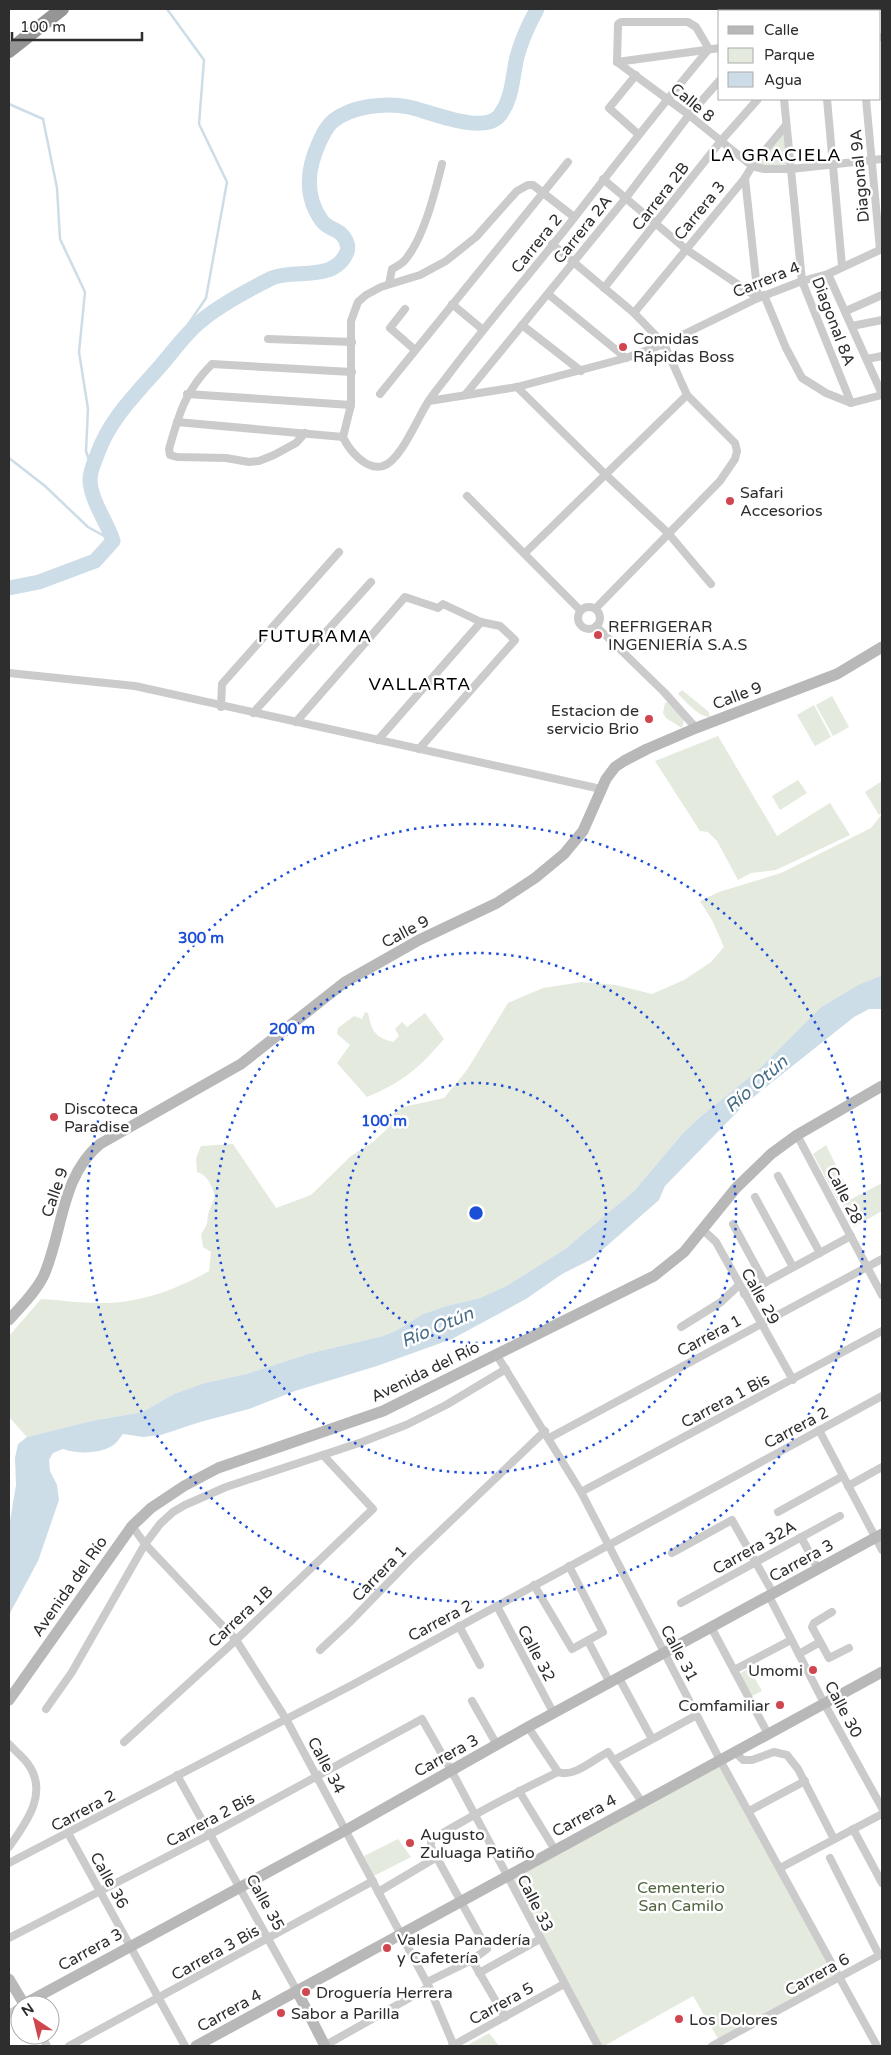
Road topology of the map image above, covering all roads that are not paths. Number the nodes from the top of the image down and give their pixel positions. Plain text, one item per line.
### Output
1 (62, 9) edge
2 (718, 48) edge
3 (709, 50) junction
4 (9, 51) edge
5 (617, 62) junction
6 (636, 75) junction
7 (718, 82) edge
8 (667, 98) junction
9 (757, 100) edge
10 (784, 100) edge
11 (827, 100) edge
12 (866, 100) edge
13 (689, 115) junction
14 (786, 125) junction
15 (638, 134) junction
16 (720, 142) junction
17 (882, 159) edge
18 (871, 160) junction
19 (568, 162) dead end
20 (832, 163) junction
21 (442, 164) dead end
22 (752, 166) junction
23 (791, 168) junction
24 (603, 178) junction
25 (745, 178) junction
26 (543, 193) junction
27 (625, 199) junction
28 (574, 217) junction
29 (656, 224) junction
30 (552, 244) junction
31 (881, 249) edge
32 (687, 250) junction
33 (573, 262) junction
34 (842, 266) junction
35 (828, 274) junction
36 (802, 281) junction
37 (389, 284) junction
38 (604, 288) junction
39 (548, 294) junction
40 (882, 295) edge
41 (761, 296) junction
42 (452, 304) junction
43 (406, 309) dead end
44 (846, 311) junction
45 (634, 313) junction
46 (882, 320) edge
47 (522, 325) junction
48 (852, 326) junction
49 (482, 329) junction
50 (268, 339) dead end
51 (352, 342) junction
52 (664, 344) junction
53 (415, 350) junction
54 (882, 356) edge
55 (626, 358) junction
56 (867, 359) junction
57 (581, 371) junction
58 (352, 372) junction
59 (517, 387) junction
60 (187, 394) junction
61 (380, 394) dead end
62 (465, 395) junction
63 (687, 395) junction
64 (882, 395) edge
65 (428, 401) junction
66 (852, 403) junction
67 (351, 406) junction
68 (177, 422) junction
69 (305, 433) junction
70 (343, 437) junction
71 (606, 475) junction
72 (467, 496) dead end
73 (668, 533) junction
74 (339, 552) dead end
75 (525, 553) junction
76 (371, 582) dead end
77 (711, 584) dead end
78 (596, 608) junction
79 (580, 610) junction
80 (481, 622) junction
81 (596, 626) junction
82 (882, 646) edge
83 (9, 673) edge
84 (221, 707) junction
85 (253, 713) junction
86 (296, 722) junction
87 (696, 728) junction
88 (378, 740) junction
89 (419, 749) junction
90 (602, 789) junction
91 (882, 1086) edge
92 (798, 1135) junction
93 (778, 1176) dead end
94 (755, 1197) dead end
95 (732, 1224) dead end
96 (702, 1229) junction
97 (851, 1236) junction
98 (820, 1253) junction
99 (882, 1259) edge
100 (794, 1267) junction
101 (867, 1267) junction
102 (765, 1283) junction
103 (739, 1285) junction
104 (744, 1294) junction
105 (882, 1295) edge
106 (9, 1320) edge
107 (760, 1323) junction
108 (681, 1327) dead end
109 (882, 1331) edge
110 (496, 1354) junction
111 (506, 1369) junction
112 (793, 1380) junction
113 (882, 1396) edge
114 (819, 1430) junction
115 (547, 1434) junction
116 (323, 1455) junction
117 (882, 1467) edge
118 (843, 1476) junction
119 (848, 1486) junction
120 (581, 1492) junction
121 (778, 1512) dead end
122 (840, 1516) dead end
123 (132, 1526) junction
124 (879, 1536) edge
125 (801, 1537) junction
126 (145, 1544) junction
127 (608, 1545) junction
128 (882, 1550) edge
129 (672, 1553) dead end
130 (756, 1562) junction
131 (569, 1566) junction
132 (818, 1569) junction
133 (534, 1585) junction
134 (771, 1594) junction
135 (681, 1603) dead end
136 (497, 1606) junction
137 (832, 1612) dead end
138 (459, 1626) junction
139 (711, 1627) junction
140 (236, 1640) junction
141 (792, 1640) junction
142 (588, 1641) junction
143 (820, 1642) junction
144 (849, 1648) dead end
145 (320, 1650) dead end
146 (664, 1653) junction
147 (799, 1654) junction
148 (480, 1664) dead end
149 (734, 1670) junction
150 (881, 1676) edge
151 (614, 1680) junction
152 (9, 1700) edge
153 (472, 1701) dead end
154 (824, 1703) junction
155 (46, 1709) dead end
156 (554, 1714) junction
157 (697, 1715) junction
158 (286, 1719) junction
159 (422, 1719) joint
160 (528, 1727) junction
161 (768, 1734) junction
162 (652, 1739) junction
163 (124, 1742) dead end
164 (9, 1744) edge
165 (497, 1745) junction
166 (735, 1752) junction
167 (614, 1760) junction
168 (720, 1760) junction
169 (451, 1770) junction
170 (558, 1772) junction
171 (177, 1775) junction
172 (317, 1776) junction
173 (804, 1781) junction
174 (519, 1791) junction
175 (642, 1802) junction
176 (882, 1808) edge
177 (749, 1811) junction
178 (474, 1814) junction
179 (882, 1814) edge
180 (853, 1829) junction
181 (346, 1830) junction
182 (68, 1833) junction
183 (211, 1834) junction
184 (834, 1839) junction
185 (9, 1847) edge
186 (555, 1850) junction
187 (437, 1857) junction
188 (830, 1858) dead end
189 (9, 1863) edge
190 (780, 1868) junction
191 (507, 1876) junction
192 (373, 1881) junction
193 (882, 1883) edge
194 (239, 1888) junction
195 (100, 1892) junction
196 (378, 1892) junction
197 (462, 1901) junction
198 (401, 1934) junction
199 (9, 1938) edge
200 (268, 1938) junction
201 (540, 1939) junction
202 (130, 1946) junction
203 (881, 1954) edge
204 (472, 1960) junction
205 (479, 1973) junction
206 (840, 1977) junction
207 (9, 1979) edge
208 (428, 1984) junction
209 (564, 1984) junction
210 (297, 1991) junction
211 (18, 1995) edge
212 (41, 1995) edge
213 (158, 1998) junction
214 (505, 2017) junction
215 (727, 2038) junction
216 (70, 2046) edge
217 (185, 2046) edge
218 (196, 2046) edge
219 (325, 2046) edge
220 (454, 2046) edge
221 (598, 2046) edge
222 (712, 2046) edge
223 (731, 2046) edge
224 (877, 2046) edge

1 - 4 highway
2 - 3 street
3 - 5 street
3 - 5 street
3 - 8 street, Carrera 2
5 - 6 street, Calle 8
6 - 8 street, Calle 8
6 - 15 street
7 - 13 street, Carrera 2A
8 - 13 street, Calle 8
8 - 15 street, Carrera 2
9 - 16 street, Carrera 2B
10 - 14 street, Diagonal 8A
11 - 20 street
12 - 18 street, Diagonal 9A
13 - 16 street, Calle 8
13 - 27 street, Carrera 2A
14 - 22 street, Carrera 3
14 - 23 street, Diagonal 8A
15 - 24 street, Carrera 2
16 - 22 street, Calle 8
16 - 29 street, Carrera 2B
17 - 18 street
18 - 20 street
18 - 31 street, Diagonal 9A
19 - 26 street
20 - 23 street
20 - 34 street
21 - 37 street
22 - 23 street
22 - 25 street, Carrera 3
23 - 36 street, Diagonal 8A
24 - 27 street
24 - 28 street, Carrera 2
25 - 32 street, Carrera 3
25 - 41 street
26 - 28 street
26 - 37 street
26 - 42 street
27 - 29 street
27 - 33 street, Carrera 2A
28 - 30 street, Carrera 2
29 - 32 street
29 - 38 street, Carrera 2B
30 - 33 street
30 - 49 street, Carrera 2
31 - 34 street, Carrera 4
32 - 41 street
32 - 45 street, Carrera 3
33 - 38 street
33 - 39 street, Carrera 2A
34 - 35 street, Carrera 4
35 - 36 street, Carrera 4
35 - 44 street
36 - 41 street, Carrera 4
36 - 66 street, Diagonal 8A
37 - 51 street
38 - 45 street
39 - 47 street, Carrera 2A
39 - 55 street
40 - 44 street
41 - 52 street, Carrera 4
41 - 66 street
42 - 49 street
42 - 53 street
43 - 53 street
44 - 48 street
45 - 52 street
46 - 48 street
47 - 57 street
47 - 62 street, Carrera 2A
48 - 56 street
49 - 65 street, Carrera 2
50 - 51 street
51 - 58 street
52 - 55 street, Carrera 4
52 - 63 street
53 - 61 street
54 - 56 street
55 - 57 street, Carrera 4
56 - 64 street
57 - 59 street, Carrera 4
58 - 60 street
58 - 67 street
59 - 62 street, Carrera 4
59 - 71 street
60 - 67 street
60 - 68 street
62 - 65 street, Carrera 4
63 - 71 street
63 - 73 street
64 - 66 street
65 - 70 street, Carrera 2
67 - 70 street
68 - 69 street
68 - 69 street
69 - 70 street
71 - 73 street
71 - 75 street
72 - 75 street
73 - 77 street
73 - 78 street
74 - 84 street
75 - 79 street
76 - 85 street
78 - 79 street
78 - 81 street
79 - 81 street
80 - 86 street
80 - 88 street
80 - 89 street
81 - 87 street
82 - 87 main road, Calle 9
83 - 84 street
84 - 85 street
85 - 86 street
86 - 88 street
87 - 90 main road, Calle 9
88 - 89 street
89 - 90 street
90 - 106 main road, Calle 9
91 - 92 main road, Avenida del Río
92 - 96 main road, Avenida del Río
92 - 97 street, Calle 28
93 - 98 street
94 - 100 street
95 - 102 street
96 - 103 street, Calle 29
96 - 110 main road, Avenida del Río
97 - 98 street
97 - 101 street, Calle 28
98 - 100 street
99 - 101 street, Carrera 1
100 - 102 street
101 - 105 street, Calle 28
101 - 107 street, Carrera 1
102 - 104 street
103 - 104 street, Calle 29
103 - 108 street
104 - 107 street, Calle 29
107 - 112 street, Calle 29
107 - 115 street, Carrera 1
109 - 112 street, Carrera 1 Bis
110 - 111 street, Calle 31
110 - 123 main road, Avenida del Río
111 - 115 street, Calle 31
111 - 116 street
112 - 120 street, Carrera 1 Bis
113 - 114 street, Carrera 2
114 - 118 street
114 - 127 street, Carrera 2
115 - 120 street, Calle 31
115 - 145 street, Carrera 1
116 - 126 street
116 - 140 street, Carrera 1B
117 - 119 street
118 - 119 street
118 - 121 street
119 - 124 street
120 - 127 street, Calle 31
122 - 125 street, Carrera 32A
123 - 126 street, Calle 34
123 - 152 main road, Avenida del Río
124 - 128 street
124 - 132 main road, Carrera 3
125 - 130 street, Carrera 32A
125 - 132 street
126 - 140 street, Calle 34
126 - 155 street
127 - 131 street, Carrera 2
127 - 146 street, Calle 31
129 - 130 street, Calle 30
130 - 134 street, Calle 30
130 - 135 street, Carrera 32A
131 - 133 street, Carrera 2
131 - 142 street
132 - 134 main road, Carrera 3
133 - 136 street, Carrera 2
133 - 142 street
134 - 139 main road, Carrera 3
134 - 141 street, Calle 30
136 - 138 street, Carrera 2
136 - 156 street, Calle 32
137 - 143 street
138 - 148 street
138 - 158 street, Carrera 2
139 - 146 main road, Carrera 3
139 - 149 street
140 - 158 street, Calle 34
140 - 163 street, Carrera 1B
141 - 147 street, Calle 30
141 - 149 street
142 - 151 street
143 - 144 street
143 - 147 street
146 - 151 main road, Carrera 3
146 - 157 street, Calle 31
147 - 154 street, Calle 30
149 - 161 street
150 - 154 main road, Carrera 4
151 - 156 main road, Carrera 3
151 - 162 street
153 - 165 street
154 - 161 main road, Carrera 4
154 - 176 street, Calle 30
156 - 160 main road, Carrera 3
157 - 162 street
157 - 168 street, Calle 31
158 - 171 street, Carrera 2
158 - 172 street, Calle 34
159 - 169 street, Calle 33
159 - 172 street, Carrera 2 Bis
160 - 165 main road, Carrera 3
160 - 170 street
161 - 166 main road, Carrera 4
162 - 167 street
164 - 185 street
165 - 169 main road, Carrera 3
166 - 168 main road, Carrera 4
166 - 173 street
167 - 170 street
167 - 175 street
168 - 175 main road, Carrera 4
168 - 177 street, Calle 31
169 - 178 street, Calle 33
169 - 181 main road, Carrera 3
170 - 174 street
171 - 182 street, Carrera 2
171 - 183 street, Calle 35
172 - 181 street, Calle 34
172 - 183 street, Carrera 2 Bis
173 - 177 street
173 - 184 street
174 - 178 street
174 - 186 street
175 - 186 main road, Carrera 4
177 - 190 street, Calle 31
178 - 187 street
178 - 191 street, Calle 33
179 - 180 street
180 - 184 street
180 - 193 street
181 - 192 street, Calle 34
181 - 194 main road, Carrera 3
182 - 189 street, Carrera 2
182 - 195 street, Calle 36
183 - 194 street, Calle 35
183 - 195 street, Carrera 2 Bis
184 - 190 street
186 - 191 main road, Carrera 4
187 - 196 street
187 - 197 street
188 - 203 street
190 - 206 street, Calle 31
191 - 197 main road, Carrera 4
191 - 201 street, Calle 33
192 - 196 street, Calle 34
192 - 200 street, Carrera 3 Bis
194 - 200 street, Calle 35
194 - 202 main road, Carrera 3
195 - 199 street, Carrera 2 Bis
195 - 202 street, Calle 36
196 - 198 street, Calle 34
197 - 198 main road, Carrera 4
197 - 204 street
198 - 208 street, Calle 34
198 - 210 main road, Carrera 4
200 - 210 street, Calle 35
200 - 213 street, Carrera 3 Bis
201 - 205 street
201 - 209 street, Calle 33
202 - 212 main road, Carrera 3
202 - 213 street, Calle 36
203 - 206 street, Carrera 6
204 - 205 street
204 - 208 street
205 - 214 street
206 - 215 street, Carrera 6
206 - 224 street, Calle 31
207 - 211 main road
208 - 219 street
208 - 220 street, Calle 34
209 - 214 street, Carrera 5
209 - 221 street, Calle 33
210 - 218 main road, Carrera 4
210 - 219 main road, Calle 35
213 - 216 street, Carrera 3 Bis
213 - 217 street, Calle 36
214 - 220 street, Carrera 5
215 - 222 street, Carrera 6
215 - 223 street

